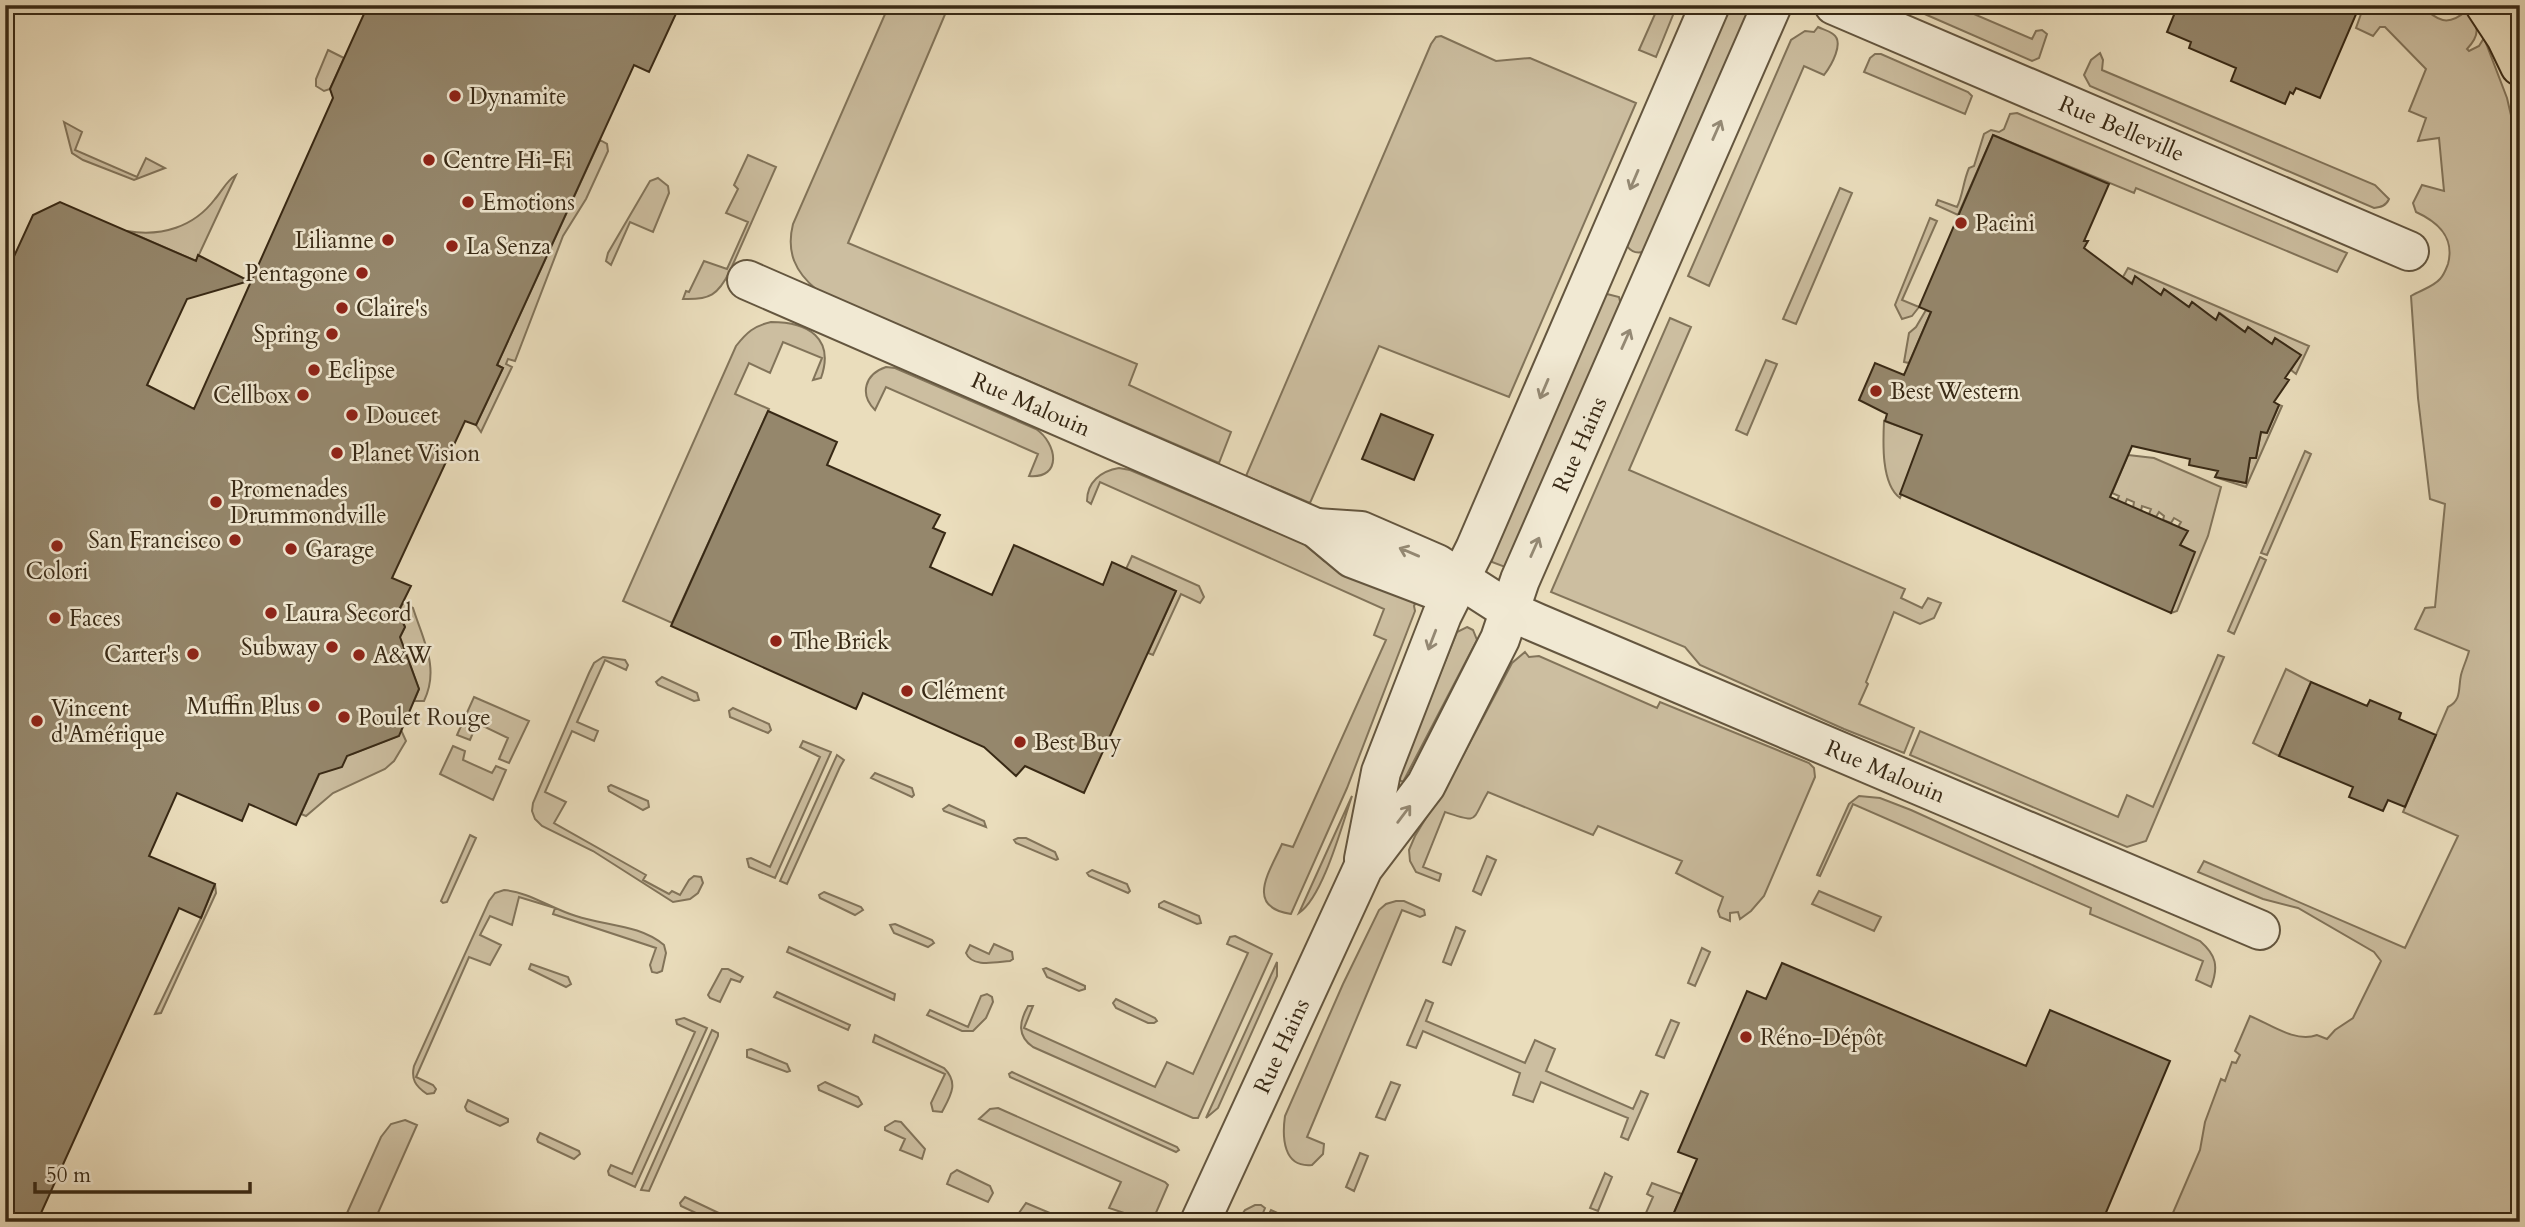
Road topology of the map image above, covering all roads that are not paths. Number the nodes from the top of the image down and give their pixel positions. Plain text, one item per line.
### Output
1 (1710, 5) edge
2 (1772, 5) edge
3 (1834, 5) edge
4 (2485, 5) edge
5 (2520, 66) edge
6 (2409, 251) dead end
7 (1599, 263) junction
8 (747, 280) dead end
9 (1649, 285) junction
10 (1456, 587) junction
11 (1510, 611) junction
12 (1363, 868) junction
13 (2260, 930) dead end
14 (1200, 1222) edge

1 -> 7 street, Rue Hains
9 -> 2 street, Rue Hains
3 - 6 street, Rue Belleville
4 - 5 highway
7 - 9 street
7 -> 10 street, Rue Hains
8 - 10 street, Rue Malouin
11 -> 9 street, Rue Hains
10 - 11 street, Rue Malouin
10 -> 12 street, Rue Hains
12 -> 11 street, Rue Hains
11 - 13 street, Rue Malouin
12 - 14 street, Rue Hains

